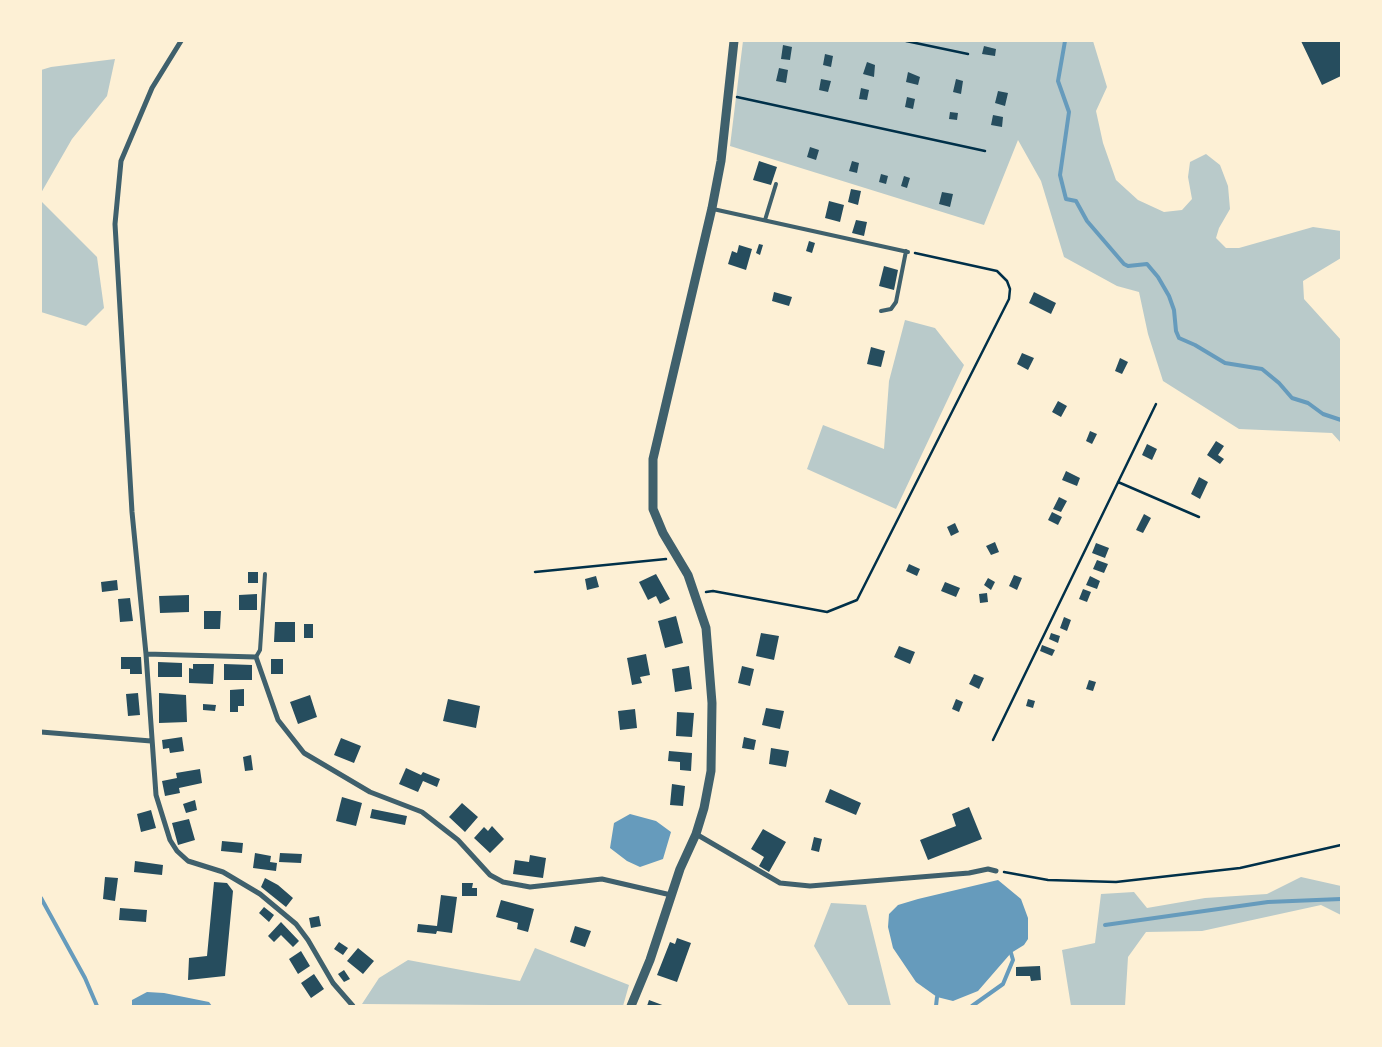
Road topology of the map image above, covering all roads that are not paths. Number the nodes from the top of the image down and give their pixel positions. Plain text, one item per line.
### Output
1 (181, 41) edge
2 (734, 41) edge
3 (776, 184) dead end
4 (712, 208) junction
5 (765, 220) junction
6 (881, 311) dead end
7 (265, 574) dead end
8 (146, 654) junction
9 (256, 657) junction
10 (41, 732) edge
11 (151, 741) junction
12 (696, 834) junction
13 (996, 871) road end
14 (671, 896) junction
15 (352, 1006) edge
16 (631, 1006) edge

1 - 8 street
2 - 4 street
3 - 5 lane
4 - 5 lane
4 - 12 street
5 - 6 lane
7 - 9 lane
8 - 9 street
8 - 11 street
9 - 14 street
10 - 11 street
11 - 15 street
12 - 13 street
12 - 14 street
14 - 16 street

